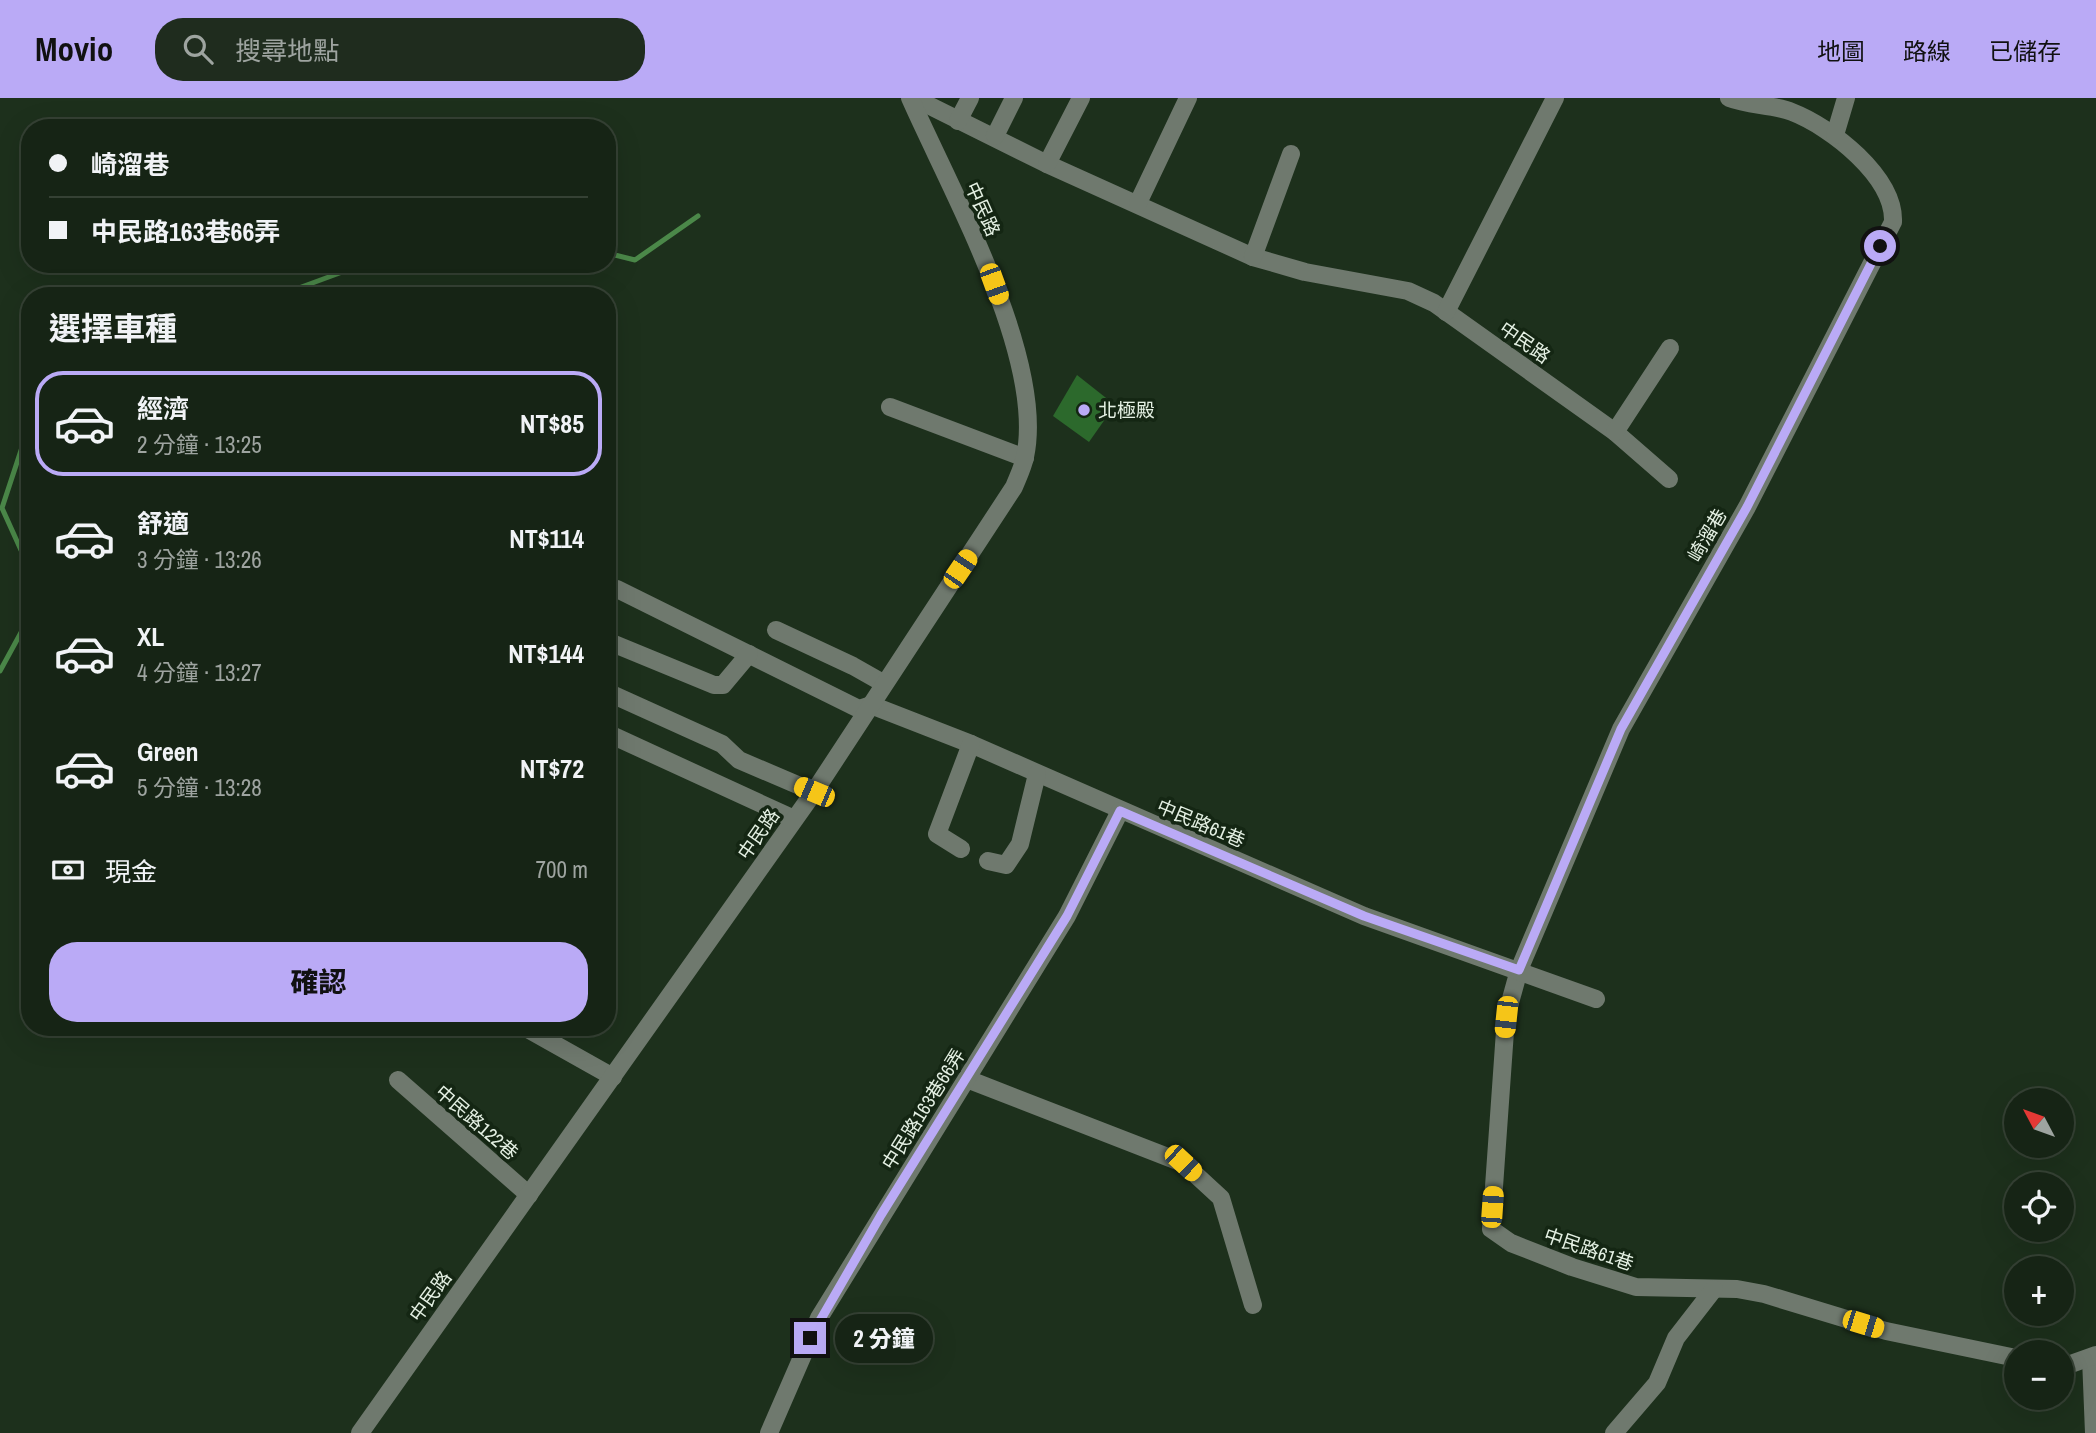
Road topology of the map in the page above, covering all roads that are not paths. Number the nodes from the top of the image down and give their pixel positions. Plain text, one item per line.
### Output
1 (912, 98) edge
2 (970, 98) edge
3 (1014, 98) edge
4 (1081, 98) edge
5 (1188, 98) edge
6 (1555, 98) edge
7 (1729, 98) edge
8 (1846, 98) edge
9 (958, 121) junction
10 (1835, 135) junction
11 (995, 136) junction
12 (1292, 154) dead end
13 (1046, 164) junction
14 (1138, 203) junction
15 (1253, 257) junction
16 (1446, 312) junction
17 (1670, 348) dead end
18 (890, 407) dead end
19 (1615, 432) junction
20 (1025, 458) junction
21 (1669, 479) dead end
22 (617, 589) dead end
23 (776, 630) dead end
24 (616, 645) edge
25 (749, 654) junction
26 (883, 683) junction
27 (616, 696) edge
28 (871, 705) junction
29 (616, 737) edge
30 (971, 744) junction
31 (1037, 775) junction
32 (814, 792) junction
33 (1120, 811) junction
34 (794, 819) junction
35 (961, 849) dead end
36 (988, 861) dead end
37 (1519, 970) junction
38 (1596, 999) dead end
39 (540, 1036) edge
40 (613, 1077) junction
41 (967, 1079) junction
42 (398, 1080) dead end
43 (528, 1195) junction
44 (1714, 1289) junction
45 (1254, 1305) dead end
46 (2004, 1356) edge
47 (2094, 1357) edge
48 (2074, 1361) edge
49 (360, 1433) edge
50 (769, 1433) edge
51 (1614, 1433) edge
52 (2094, 1433) edge

1 - 9 street, 中民路
1 - 20 street, 中民路
2 - 9 street
3 - 11 street
4 - 13 street
5 - 14 street
6 - 16 street
7 - 10 street, 崎溜巷
8 - 10 street
9 - 11 street, 中民路
10 - 37 street, 崎溜巷
11 - 13 street, 中民路
12 - 15 street
13 - 14 street, 中民路
14 - 15 street, 中民路
15 - 16 street, 中民路
16 - 19 street, 中民路
17 - 19 street
18 - 20 street
19 - 21 street, 中民路
20 - 26 street, 中民路
22 - 25 street, 中民路61巷
23 - 26 street
24 - 25 street
25 - 28 street, 中民路61巷
26 - 28 street, 中民路
27 - 32 street
28 - 30 street, 中民路61巷
28 - 32 street, 中民路
29 - 34 street
30 - 31 street, 中民路61巷
30 - 35 street
31 - 33 street, 中民路61巷
31 - 36 street
32 - 34 street, 中民路
33 - 37 street, 中民路61巷
33 - 41 street, 中民路163巷66弄
34 - 40 street, 中民路
37 - 38 street, 中民路61巷
37 - 44 street, 中民路61巷
39 - 40 street
40 - 43 street, 中民路
41 - 45 street
41 - 50 street, 中民路163巷66弄
42 - 43 street, 中民路122巷
43 - 49 street, 中民路
44 - 46 street, 中民路61巷
44 - 51 street
47 - 48 street
47 - 52 street

